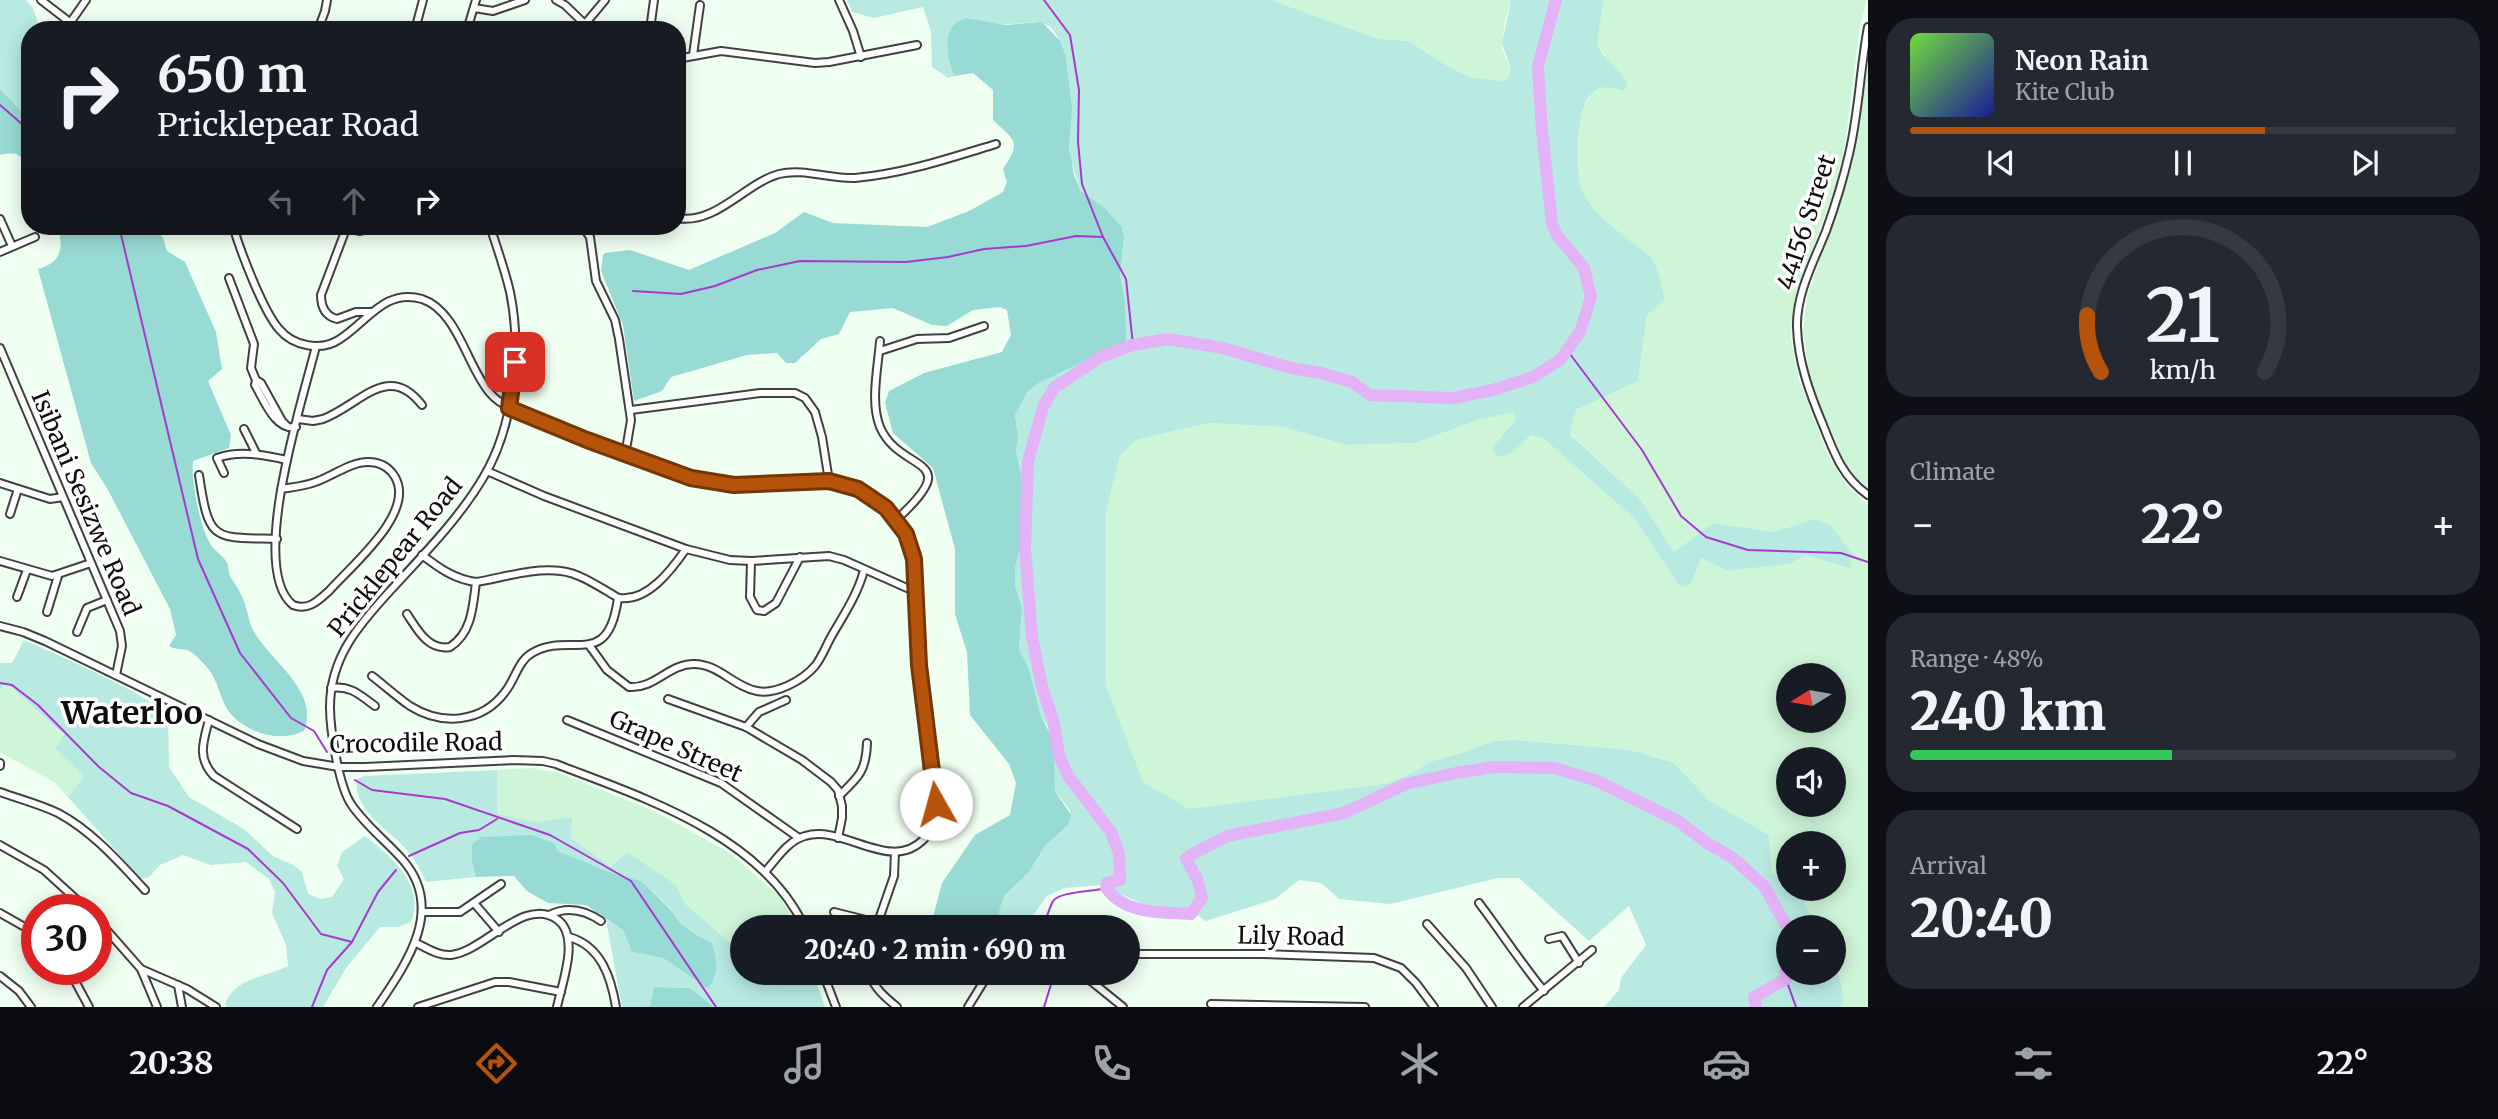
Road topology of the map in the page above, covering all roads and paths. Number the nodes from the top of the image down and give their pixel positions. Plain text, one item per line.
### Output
1 (41, 0) edge
2 (86, 0) edge
3 (327, 0) edge
4 (423, 0) edge
5 (525, 0) edge
6 (605, 0) edge
7 (654, 0) edge
8 (839, 0) edge
9 (560, 1) edge
10 (475, 4) edge
11 (700, 5) dead end
12 (67, 21) edge
13 (70, 21) edge
14 (322, 21) edge
15 (417, 21) edge
16 (470, 21) edge
17 (582, 21) edge
18 (588, 21) edge
19 (651, 21) edge
20 (1868, 27) edge
21 (917, 45) dead end
22 (693, 55) junction
23 (686, 57) edge
24 (861, 57) junction
25 (996, 144) dead end
26 (0, 219) edge
27 (686, 220) edge
28 (236, 235) edge
29 (340, 235) edge
30 (493, 235) edge
31 (589, 235) edge
32 (35, 237) dead end
33 (12, 247) junction
34 (0, 252) edge
35 (229, 278) dead end
36 (371, 312) junction
37 (984, 326) dead end
38 (880, 341) dead end
39 (316, 346) junction
40 (0, 348) edge
41 (880, 351) junction
42 (2, 360) edge
43 (422, 405) dead end
44 (509, 408) junction
45 (631, 410) junction
46 (294, 424) junction
47 (244, 429) dead end
48 (256, 453) junction
49 (623, 453) junction
50 (287, 460) junction
51 (487, 471) junction
52 (224, 473) dead end
53 (198, 475) dead end
54 (829, 481) junction
55 (0, 483) edge
56 (18, 489) junction
57 (281, 489) junction
58 (1868, 495) edge
59 (63, 497) junction
60 (10, 514) dead end
61 (897, 519) junction
62 (277, 540) junction
63 (686, 549) junction
64 (422, 555) junction
65 (800, 557) junction
66 (0, 561) edge
67 (751, 561) junction
68 (91, 563) junction
69 (27, 570) junction
70 (864, 570) junction
71 (58, 576) junction
72 (476, 582) junction
73 (916, 592) junction
74 (17, 597) dead end
75 (618, 598) junction
76 (107, 600) junction
77 (47, 612) dead end
78 (407, 614) dead end
79 (0, 625) edge
80 (77, 632) dead end
81 (589, 645) junction
82 (116, 675) junction
83 (372, 676) dead end
84 (331, 688) junction
85 (668, 699) dead end
86 (786, 700) dead end
87 (375, 706) dead end
88 (209, 720) junction
89 (567, 720) dead end
90 (746, 727) junction
91 (867, 743) dead end
92 (339, 767) junction
93 (0, 792) edge
94 (839, 796) junction
95 (298, 829) dead end
96 (799, 838) junction
97 (838, 838) junction
98 (0, 845) edge
99 (895, 852) junction
100 (766, 871) junction
101 (501, 884) dead end
102 (145, 890) dead end
103 (70, 894) edge
104 (474, 903) junction
105 (1479, 903) dead end
106 (422, 912) junction
107 (834, 912) dead end
108 (0, 913) edge
109 (549, 915) junction
110 (798, 915) edge
111 (844, 915) edge
112 (880, 915) edge
113 (601, 921) dead end
114 (1427, 924) dead end
115 (21, 925) edge
116 (499, 932) junction
117 (112, 936) edge
118 (569, 937) junction
119 (1549, 939) dead end
120 (416, 943) junction
121 (1592, 950) dead end
122 (1140, 954) edge
123 (1579, 963) junction
124 (141, 969) junction
125 (0, 976) edge
126 (77, 985) edge
127 (178, 985) junction
128 (828, 985) edge
129 (876, 985) edge
130 (982, 985) edge
131 (1101, 985) edge
132 (1544, 991) junction
133 (561, 992) junction
134 (1211, 1004) dead end
135 (31, 1007) edge
136 (89, 1007) edge
137 (157, 1007) edge
138 (182, 1007) edge
139 (215, 1007) edge
140 (377, 1007) edge
141 (418, 1007) edge
142 (557, 1007) edge
143 (616, 1007) edge
144 (836, 1007) edge
145 (897, 1007) edge
146 (968, 1007) edge
147 (1123, 1007) edge
148 (1365, 1007) edge
149 (1434, 1007) edge
150 (1492, 1007) edge
151 (1523, 1007) edge

1 - 12 street
2 - 13 street
3 - 14 street
4 - 15 street
5 - 10 street
6 - 18 street
7 - 19 street
8 - 24 street
9 - 17 street
10 - 16 street
11 - 22 street
20 - 58 street, 44156 Street
21 - 24 street
22 - 23 street
22 - 24 street
25 - 27 street
26 - 33 street
28 - 39 street
29 - 36 street
30 - 44 street, Pricklepear Road
31 - 45 street
32 - 33 street
33 - 34 street
35 - 46 street
36 - 39 street
36 - 44 street
37 - 41 street
38 - 41 street
39 - 46 street
40 - 42 street, Isibani Sesizwe Road
41 - 61 street
42 - 59 street, Isibani Sesizwe Road
43 - 46 street
44 - 49 street
44 - 51 street, Pricklepear Road
45 - 49 street
45 - 54 street
46 - 50 street
47 - 48 street
48 - 50 street
48 - 52 street
49 - 54 street
50 - 57 street
51 - 63 street
51 - 64 street, Pricklepear Road
53 - 62 street
54 - 61 street
55 - 56 street
56 - 59 street
56 - 60 street
57 - 62 street
57 - 62 street
59 - 68 street, Isibani Sesizwe Road
61 - 73 street
63 - 67 street
63 - 75 street
64 - 72 street
64 - 84 street, Pricklepear Road
65 - 67 street
65 - 67 street
65 - 70 street
66 - 69 street
68 - 71 street
68 - 76 street, Isibani Sesizwe Road
69 - 71 street
69 - 74 street
70 - 73 street
70 - 81 street
71 - 77 street
72 - 75 street
72 - 78 street
73 - 99 street
75 - 81 street
76 - 80 street
76 - 82 street, Isibani Sesizwe Road
79 - 82 street, Crocodile Road
81 - 83 street
82 - 88 street, Crocodile Road
84 - 87 street
84 - 92 street, Pricklepear Road
85 - 90 street
86 - 90 street
88 - 92 street, Crocodile Road
88 - 95 street
89 - 96 street, Grape Street
90 - 94 street
91 - 94 street
92 - 100 street, Crocodile Road
92 - 106 street, Pricklepear Road
93 - 102 street
94 - 97 street
96 - 97 street
96 - 100 street
97 - 99 street
98 - 103 street
99 - 112 street
100 - 110 street, Crocodile Road
101 - 104 street
104 - 106 street
104 - 116 street
105 - 132 street
106 - 120 street, Pricklepear Road
107 - 111 street
108 - 115 street
109 - 113 street
109 - 116 street
109 - 118 street
114 - 150 street
116 - 120 street
117 - 124 street
118 - 133 street
118 - 143 street
119 - 123 street
120 - 140 street, Pricklepear Road
121 - 123 street
122 - 149 street, Lily Road
123 - 132 street
124 - 127 street
124 - 137 street
125 - 135 street
126 - 136 street
127 - 138 street
127 - 139 street
128 - 144 street
129 - 145 street
130 - 146 street
131 - 147 street
132 - 151 street
133 - 141 street
133 - 142 street
134 - 148 street

